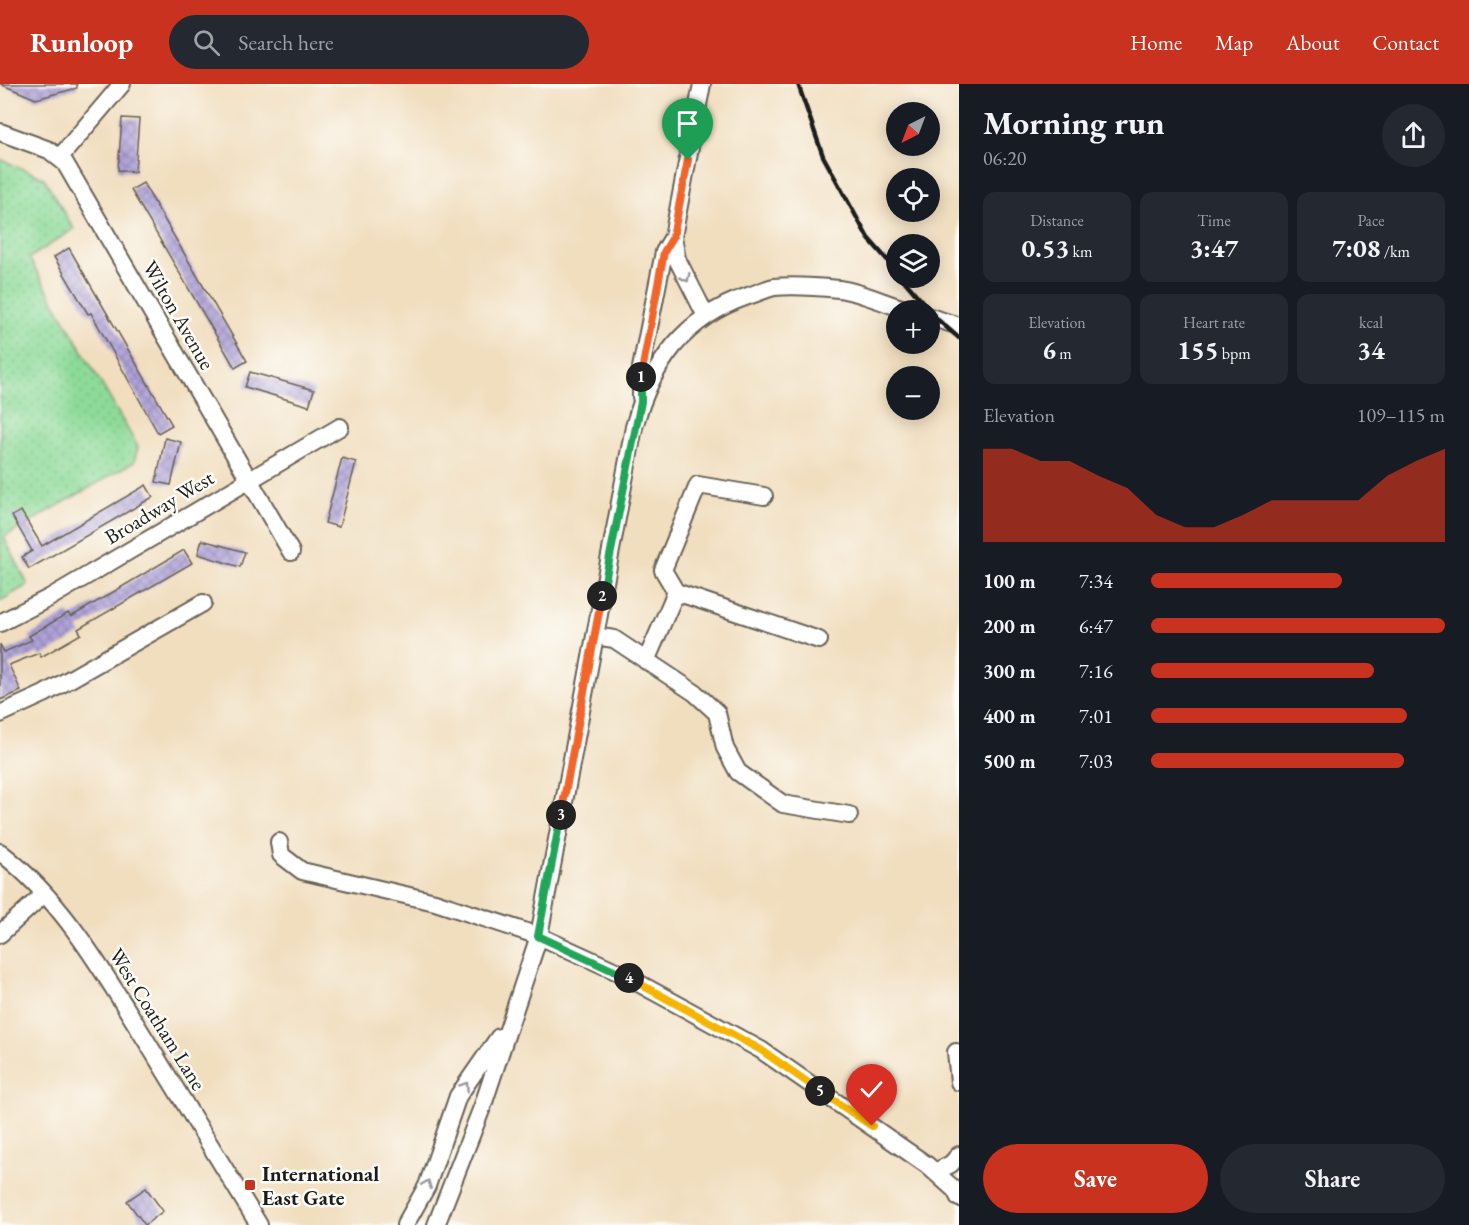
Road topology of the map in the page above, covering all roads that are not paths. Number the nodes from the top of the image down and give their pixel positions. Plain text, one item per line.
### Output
1 (122, 84) edge
2 (702, 84) edge
3 (0, 132) edge
4 (60, 158) junction
5 (673, 237) junction
6 (886, 303) edge
7 (706, 315) junction
8 (940, 320) edge
9 (959, 326) edge
10 (641, 402) junction
11 (340, 427) dead end
12 (249, 480) junction
13 (764, 496) dead end
14 (291, 552) dead end
15 (676, 592) junction
16 (203, 603) dead end
17 (0, 623) edge
18 (595, 636) junction
19 (819, 640) dead end
20 (646, 661) junction
21 (0, 714) edge
22 (849, 815) dead end
23 (279, 842) dead end
24 (0, 852) edge
25 (44, 894) junction
26 (0, 934) edge
27 (538, 936) junction
28 (510, 1022) junction
29 (956, 1052) dead end
30 (959, 1082) edge
31 (959, 1155) edge
32 (935, 1172) junction
33 (959, 1198) edge
34 (259, 1225) edge
35 (405, 1225) edge
36 (436, 1225) edge

1 - 4 street
2 - 5 street
3 - 4 street
4 - 12 street, Wilton Avenue
5 -> 7 street
5 - 10 street
6 - 7 street
7 - 10 street
8 - 9 street
10 - 18 street
11 - 12 street, Broadway West
12 - 14 street, Wilton Avenue
12 - 17 street, Broadway West
13 - 15 street
15 - 19 street
15 - 20 street
16 - 21 street
18 - 20 street
18 - 27 street
20 - 22 street
23 - 27 street
24 - 25 street, West Coatham Lane
25 - 26 street
25 - 34 street, West Coatham Lane
27 - 28 street
27 - 32 street
35 -> 28 street
28 - 36 street
29 - 30 street
31 - 32 street
32 - 33 street

